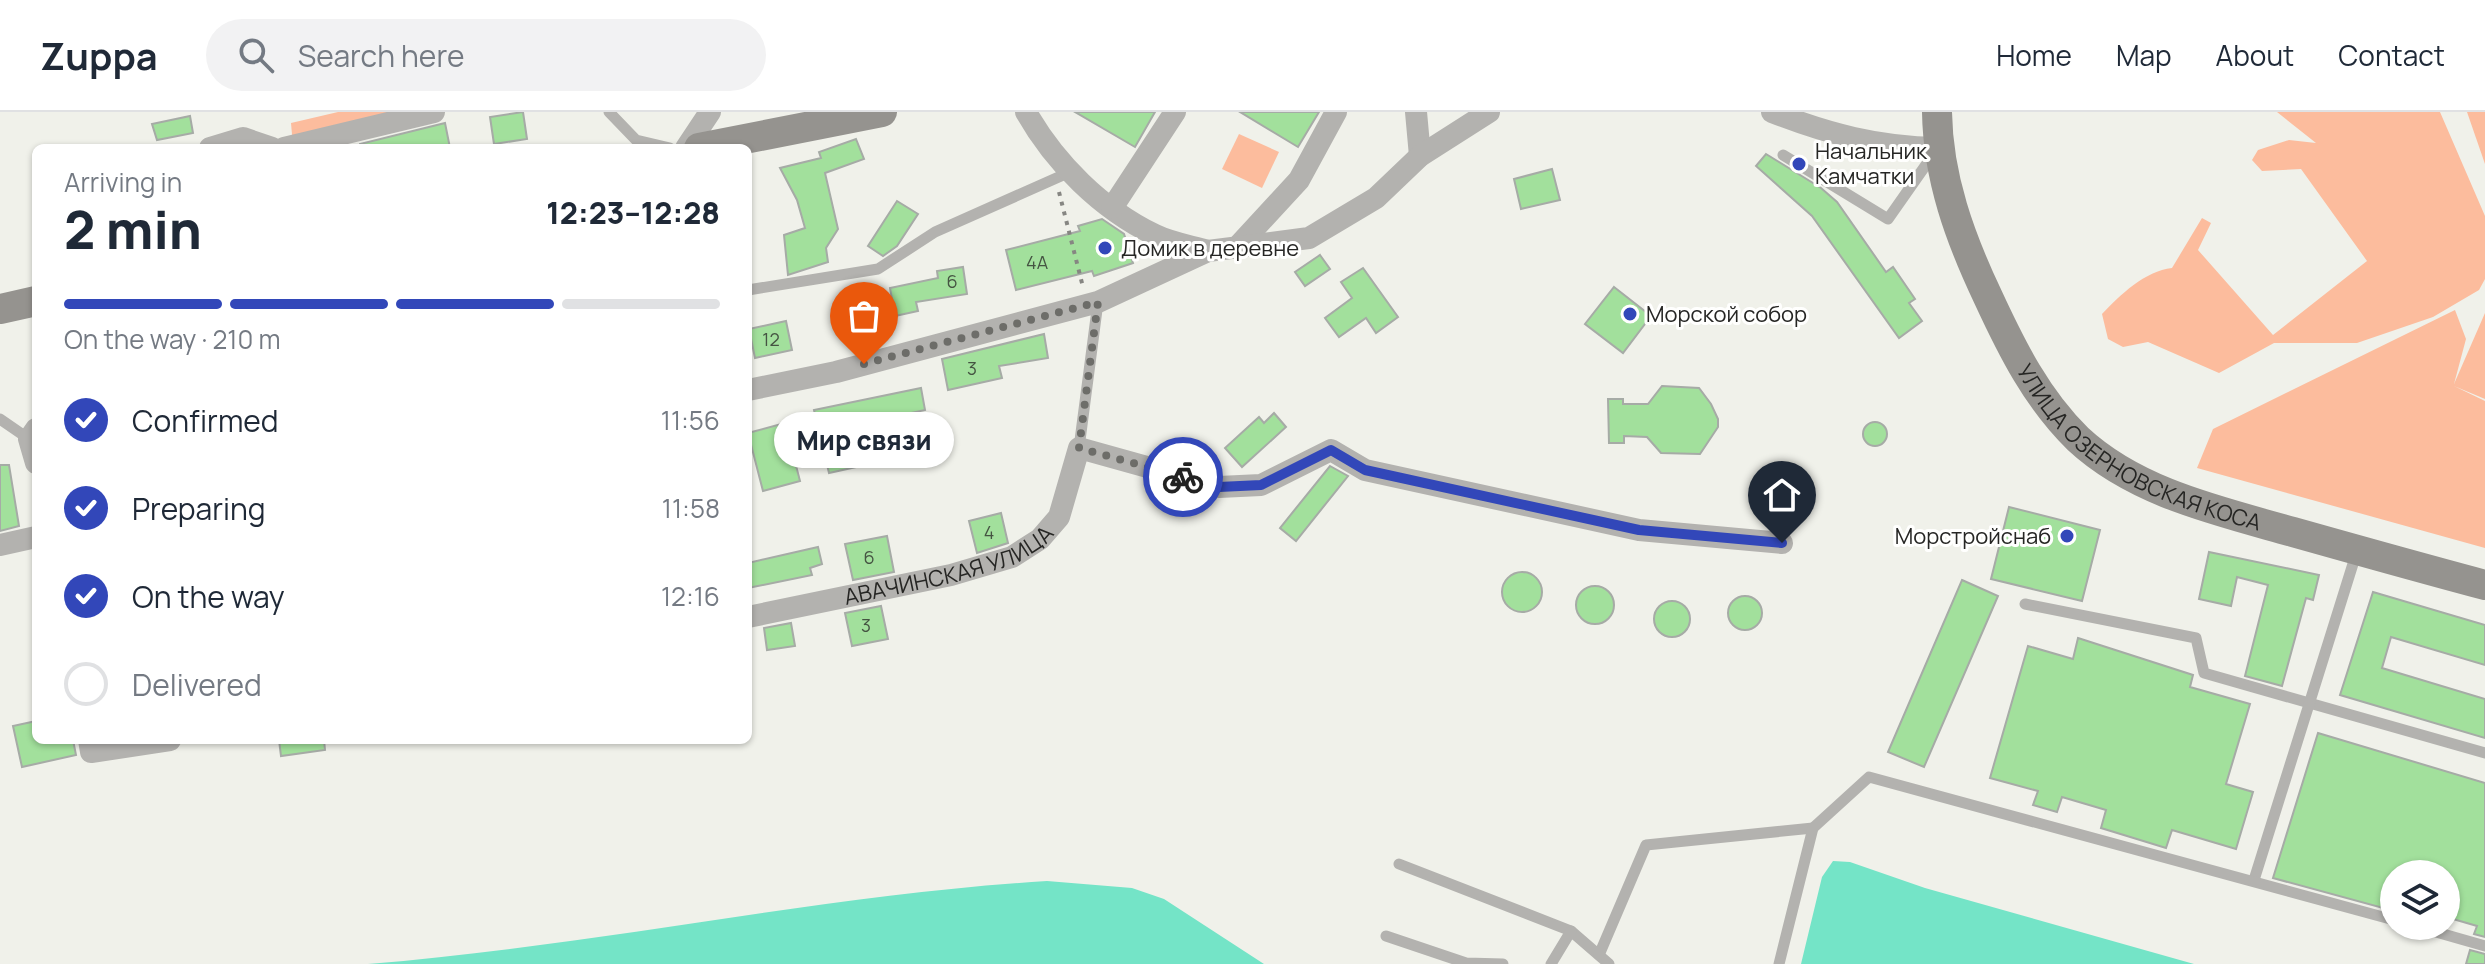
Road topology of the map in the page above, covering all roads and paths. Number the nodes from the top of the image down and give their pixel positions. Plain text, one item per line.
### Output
1 (434, 112) edge
2 (609, 112) edge
3 (710, 112) edge
4 (882, 112) edge
5 (1026, 112) edge
6 (1175, 112) edge
7 (1336, 112) edge
8 (1416, 112) edge
9 (1489, 112) edge
10 (1772, 112) edge
11 (1937, 112) edge
12 (223, 144) edge
13 (260, 144) edge
14 (301, 144) edge
15 (653, 144) edge
16 (689, 144) edge
17 (719, 144) edge
18 (1938, 148) junction
19 (1783, 155) dead end
20 (1420, 156) junction
21 (1070, 172) junction
22 (1059, 192) dead end
23 (1112, 208) junction
24 (1240, 244) junction
25 (1208, 251) junction
26 (752, 289) edge
27 (32, 302) edge
28 (1092, 303) junction
29 (0, 309) edge
30 (752, 389) edge
31 (0, 419) edge
32 (32, 434) edge
33 (1079, 448) junction
34 (32, 538) edge
35 (1782, 543) dead end
36 (0, 545) edge
37 (2358, 550) junction
38 (2485, 585) edge
39 (2025, 604) dead end
40 (752, 616) edge
41 (2308, 703) junction
42 (117, 744) edge
43 (90, 746) edge
44 (2485, 753) edge
45 (1813, 828) junction
46 (1399, 864) dead end
47 (2254, 880) junction
48 (2380, 916) edge
49 (1571, 931) junction
50 (1386, 936) dead end
51 (2460, 939) edge
52 (2485, 946) edge
53 (1599, 955) junction
54 (1503, 964) edge
55 (1551, 964) edge
56 (1609, 964) edge
57 (1779, 964) edge

1 - 14 street
2 - 15 lane
3 - 16 street
4 - 17 main road
5 - 21 street
6 - 23 street
7 - 24 street
8 - 20 street
9 - 20 street
10 - 18 street
11 - 18 main road, УЛИЦА ОЗЕРНОВСКАЯ КОСА
12 - 13 street
18 - 19 lane
18 - 37 main road, УЛИЦА ОЗЕРНОВСКАЯ КОСА
20 - 24 street
21 - 23 street
21 - 26 lane
22 - 28 path
23 - 25 street
24 - 25 street
25 - 28 street
27 - 29 main road
28 - 30 street
28 - 33 lane
31 - 32 lane
33 - 35 street
33 - 40 street, АВАЧИНСКАЯ УЛИЦА
34 - 36 street
37 - 38 main road, УЛИЦА ОЗЕРНОВСКАЯ КОСА
37 - 41 lane
39 - 41 lane
41 - 44 lane
41 - 47 lane
42 - 43 street
45 - 47 lane
45 - 53 lane
45 - 57 lane
46 - 49 lane
47 - 48 lane
49 - 53 lane
49 - 55 lane
50 - 54 lane
51 - 52 lane
53 - 56 lane

